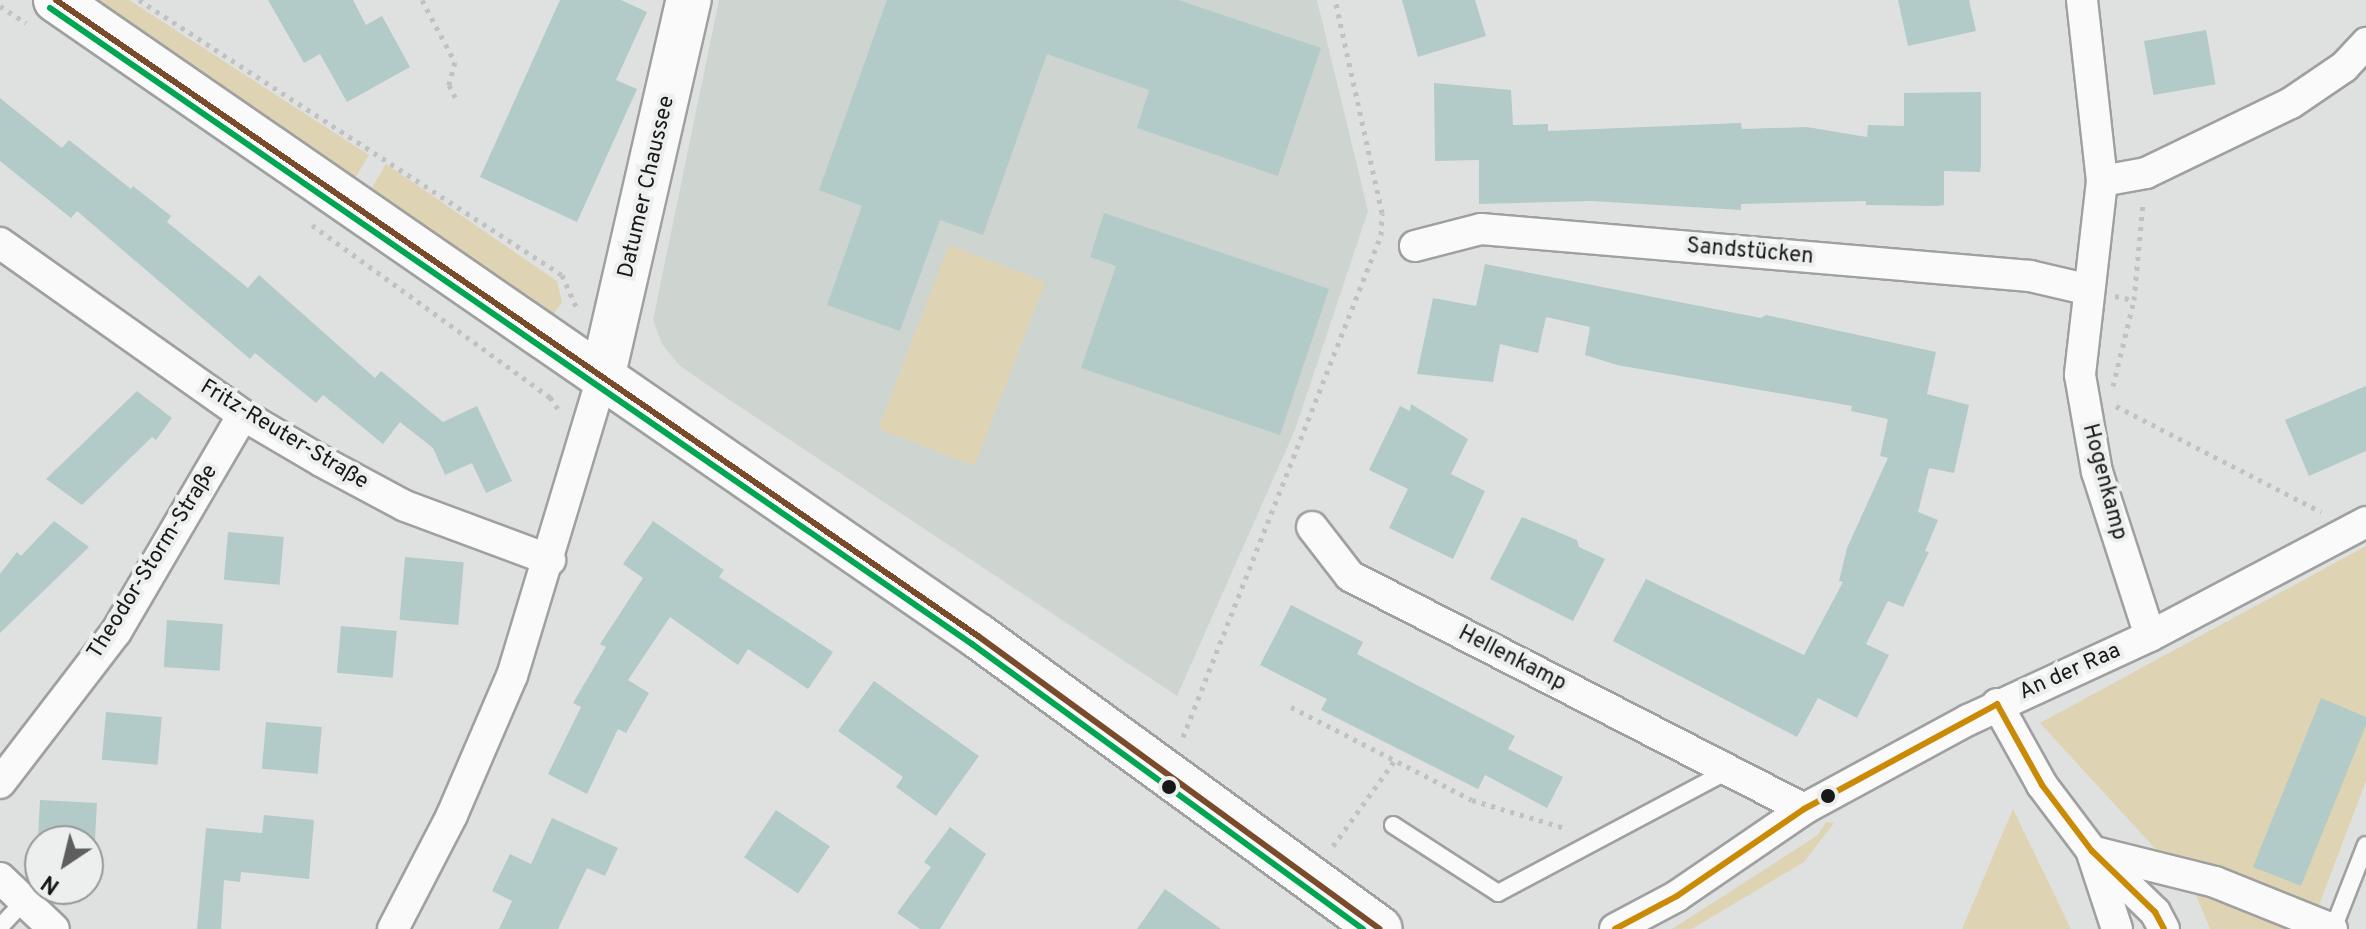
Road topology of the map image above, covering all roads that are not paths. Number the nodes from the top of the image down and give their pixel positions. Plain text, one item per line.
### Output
1 (56, 0) edge
2 (689, 0) edge
3 (2082, 0) edge
4 (2366, 43) edge
5 (2102, 181) junction
6 (0, 243) edge
7 (1415, 246) dead end
8 (2086, 289) junction
9 (603, 374) junction
10 (243, 415) junction
11 (1312, 527) dead end
12 (2354, 529) edge
13 (550, 560) junction
14 (2150, 636) junction
15 (1997, 704) junction
16 (1730, 769) junction
17 (0, 783) edge
18 (1804, 809) junction
19 (1393, 825) dead end
20 (2366, 845) edge
21 (2092, 851) junction
22 (0, 878) edge
23 (23, 902) junction
24 (0, 927) edge
25 (54, 929) edge
26 (393, 929) edge
27 (1380, 929) edge
28 (1615, 929) edge
29 (2117, 929) edge
30 (2164, 929) edge
31 (2333, 929) edge

1 - 9 street
2 - 9 street, Datumer Chaussee
3 - 5 street, Hogenkamp
4 - 5 street
5 - 8 street, Hogenkamp
6 - 10 street, Fritz-Reuter-Straße
7 - 8 street, Sandstücken
8 - 14 street, Hogenkamp
9 - 13 street
9 - 27 street
10 - 13 street, Fritz-Reuter-Straße
10 - 17 street, Theodor-Storm-Straße
11 - 16 street, Hellenkamp
12 - 14 street, An der Raa
13 - 26 street
14 - 15 street, An der Raa
15 - 18 street, An der Raa
15 - 21 street
16 - 18 street, Hellenkamp
16 - 19 lane
18 - 28 street, An der Raa
20 - 31 lane
21 - 29 street
21 - 30 street
21 - 31 street
22 - 23 street
23 - 24 lane
23 - 25 street

